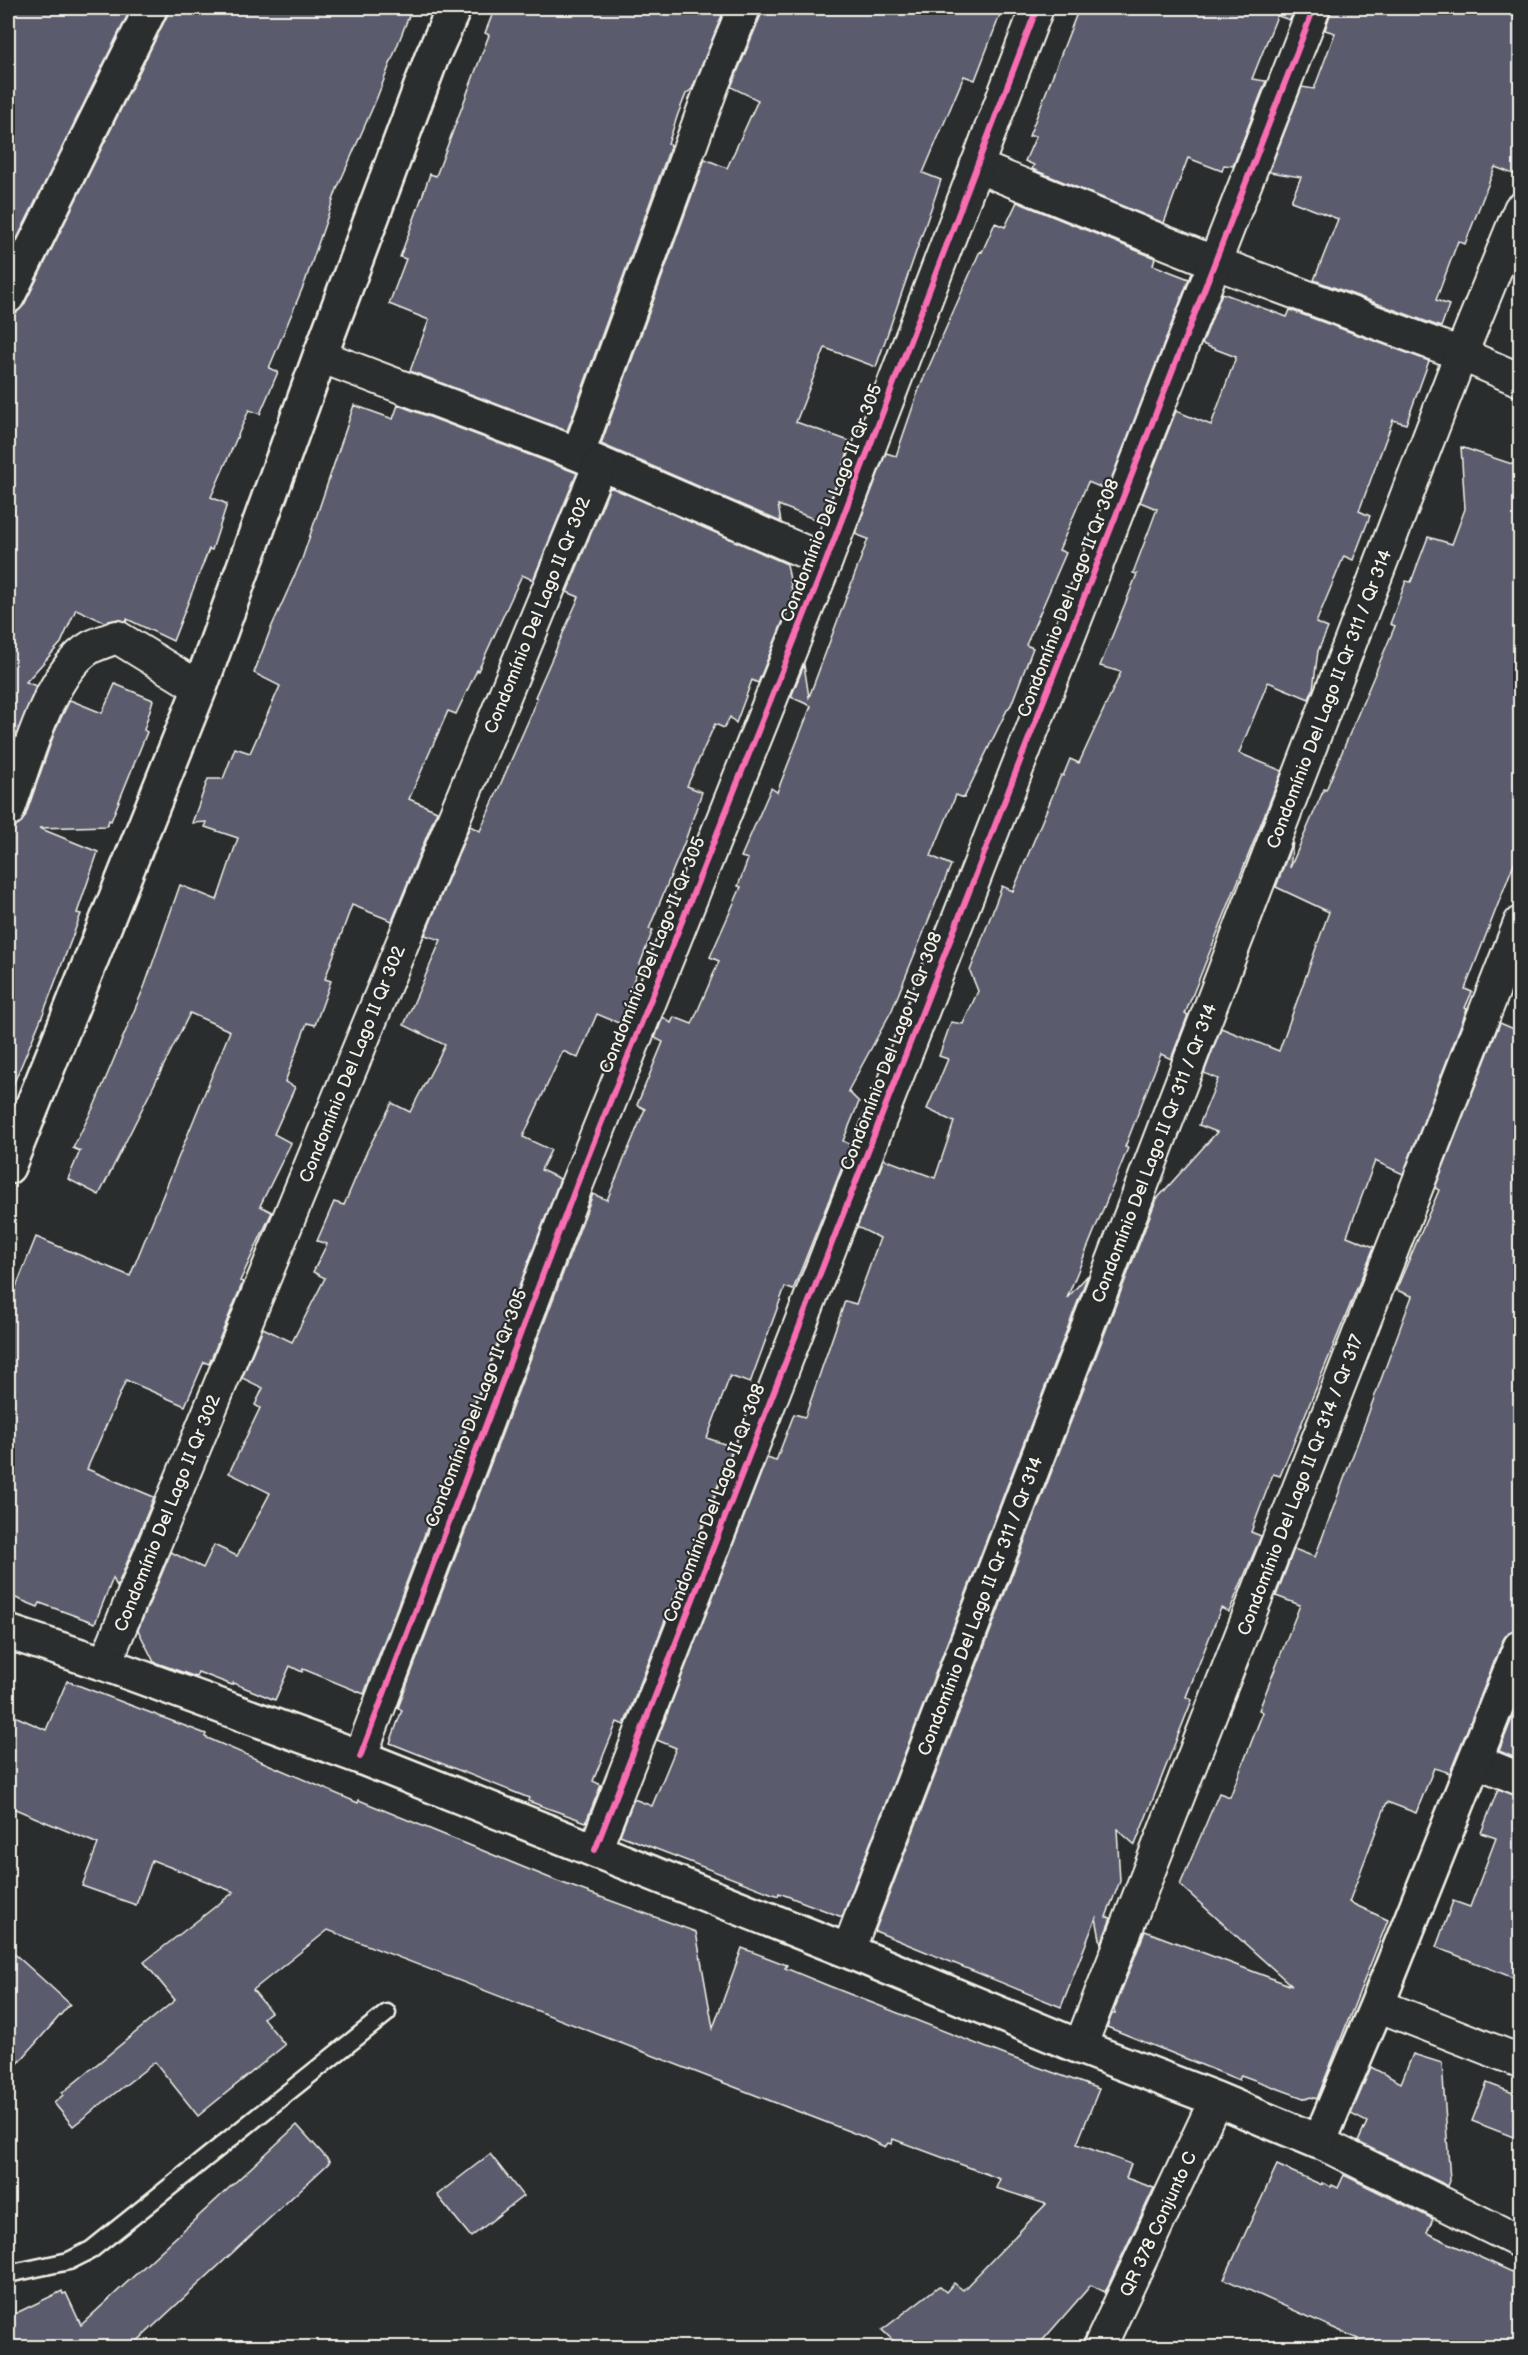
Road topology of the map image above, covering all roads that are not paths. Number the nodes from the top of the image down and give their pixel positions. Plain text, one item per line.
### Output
1 (151, 8) edge
2 (454, 8) edge
3 (744, 8) edge
4 (1036, 8) edge
5 (1314, 8) edge
6 (976, 166) junction
7 (1521, 209) edge
8 (1216, 263) junction
9 (8, 297) edge
10 (1461, 354) junction
11 (320, 356) junction
12 (1521, 380) edge
13 (589, 459) junction
14 (826, 561) junction
15 (200, 688) junction
16 (8, 811) edge
17 (1521, 923) edge
18 (8, 1167) edge
19 (8, 1632) edge
20 (1521, 1647) edge
21 (105, 1664) junction
22 (360, 1757) junction
23 (1476, 1761) junction
24 (1521, 1779) edge
25 (595, 1850) junction
26 (848, 1951) junction
27 (1377, 2005) junction
28 (387, 2013) dead end
29 (1080, 2047) junction
30 (1521, 2061) edge
31 (1216, 2099) junction
32 (1319, 2142) junction
33 (1521, 2242) edge
34 (8, 2274) edge
35 (1099, 2348) edge

1 - 9 street
2 - 11 street
3 - 13 street, Condomínio Del Lago II Qr 302
4 - 6 street, Condomínio Del Lago II Qr 305
5 - 8 street, Condomínio Del Lago II Qr 308
6 - 8 street
6 - 14 street, Condomínio Del Lago II Qr 305
7 - 10 street, Condomínio Del Lago II Qr 311 / Qr 314
8 - 10 street
8 - 25 street, Condomínio Del Lago II Qr 308
10 - 12 street
10 - 26 street, Condomínio Del Lago II Qr 311 / Qr 314
11 - 13 street
11 - 15 street
13 - 14 street
13 - 21 street, Condomínio Del Lago II Qr 302
14 - 22 street, Condomínio Del Lago II Qr 305
15 - 16 street
15 - 18 street
17 - 29 street, Condomínio Del Lago II Qr 314 / Qr 317
19 - 21 street
20 - 23 street
21 - 22 street
22 - 25 street
23 - 24 street
23 - 27 street
25 - 26 street
26 - 29 street
27 - 30 street
27 - 32 street
28 - 34 lane
29 - 31 street
31 - 32 street
31 - 35 street, QR 378 Conjunto C
32 - 33 street

